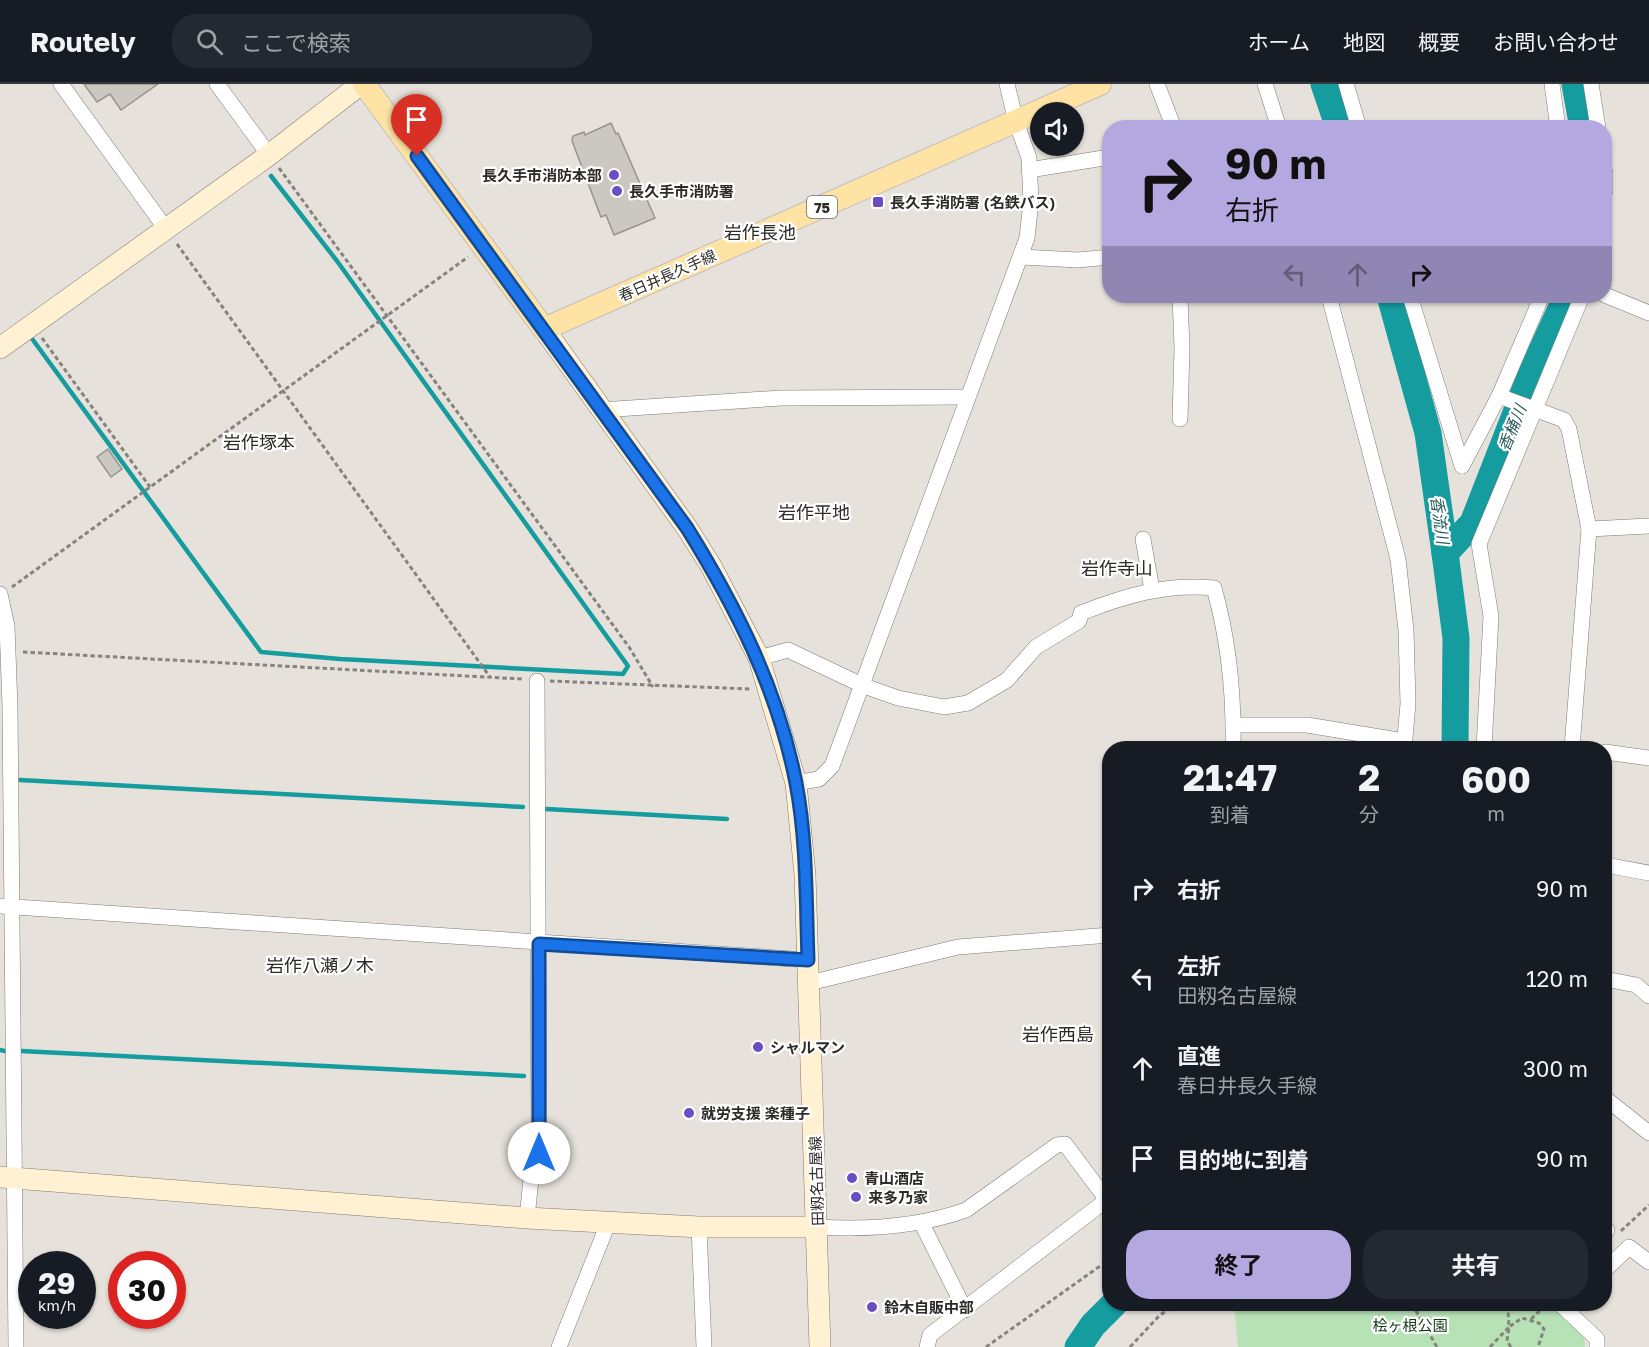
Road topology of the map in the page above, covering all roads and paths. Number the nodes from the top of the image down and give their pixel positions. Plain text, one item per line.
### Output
1 (61, 84) edge
2 (218, 84) edge
3 (363, 84) edge
4 (1007, 84) edge
5 (1100, 84) edge
6 (1157, 84) edge
7 (1265, 84) edge
8 (1346, 84) edge
9 (1552, 84) edge
10 (1591, 84) edge
11 (1171, 120) edge
12 (1276, 120) edge
13 (1357, 120) edge
14 (1557, 120) edge
15 (1597, 120) edge
16 (1016, 122) junction
17 (269, 155) junction
18 (1102, 158) edge
19 (1029, 170) junction
20 (166, 229) junction
21 (484, 246) junction
22 (1021, 257) junction
23 (1102, 258) edge
24 (1612, 298) edge
25 (1180, 303) edge
26 (1331, 303) edge
27 (1412, 303) edge
28 (1539, 303) edge
29 (1579, 303) edge
30 (1649, 313) edge
31 (387, 316) junction
32 (32, 324) junction
33 (544, 329) junction
34 (0, 348) edge
35 (283, 391) junction
36 (968, 397) junction
37 (1502, 397) junction
38 (1533, 408) junction
39 (601, 410) junction
40 (1180, 419) dead end
41 (150, 487) junction
42 (1649, 526) edge
43 (1589, 529) junction
44 (1143, 539) dead end
45 (1152, 590) junction
46 (0, 595) edge
47 (6, 651) junction
48 (759, 658) junction
49 (490, 677) junction
50 (537, 681) junction
51 (864, 686) junction
52 (653, 687) junction
53 (770, 690) junction
54 (1234, 725) junction
55 (1233, 741) edge
56 (1385, 741) edge
57 (1404, 741) edge
58 (1484, 741) edge
59 (1574, 741) edge
60 (1612, 753) edge
61 (1649, 758) edge
62 (796, 783) junction
63 (1612, 866) edge
64 (1649, 873) edge
65 (5, 906) edge
66 (1102, 936) edge
67 (539, 944) junction
68 (808, 960) junction
69 (1612, 980) edge
70 (809, 983) junction
71 (1649, 996) edge
72 (1612, 1104) edge
73 (1649, 1133) edge
74 (7, 1177) edge
75 (1102, 1193) edge
76 (1102, 1204) edge
77 (1649, 1205) edge
78 (527, 1218) junction
79 (609, 1221) junction
80 (921, 1222) junction
81 (699, 1227) junction
82 (818, 1227) junction
83 (1612, 1231) edge
84 (1649, 1262) edge
85 (1612, 1263) edge
86 (1102, 1264) edge
87 (965, 1310) junction
88 (1166, 1311) edge
89 (1416, 1311) edge
90 (1509, 1311) edge
91 (1540, 1311) edge
92 (1570, 1311) edge
93 (1531, 1319) junction
94 (1509, 1327) junction
95 (16, 1347) edge
96 (559, 1347) edge
97 (704, 1347) edge
98 (820, 1347) edge
99 (927, 1347) edge
100 (986, 1347) edge
101 (1130, 1347) edge
102 (1437, 1347) edge
103 (1490, 1347) edge
104 (1511, 1347) edge
105 (1538, 1347) edge
106 (1597, 1347) edge

1 - 20 street
2 - 17 street
3 - 17 street
3 - 21 main road
4 - 16 street
5 - 16 main road, 春日井長久手線 / 75
6 - 11 street
7 - 12 street
8 - 13 street
9 - 14 street
10 - 15 street
16 - 19 street
16 - 33 main road, 春日井長久手線 / 75
17 - 20 street
17 - 31 path
18 - 19 street
19 - 22 street
20 - 32 street
20 - 35 path
21 - 31 path
21 - 33 main road
22 - 23 street
22 - 36 street
24 - 30 street
25 - 40 street
26 - 57 street
27 - 37 street
28 - 37 street
29 - 38 street
31 - 35 path
31 - 52 path
32 - 34 street
32 - 41 path
33 - 39 street, 田籾名古屋線
35 - 41 path
35 - 49 path
36 - 39 street
36 - 51 street
37 - 38 street
38 - 43 street
38 - 58 street
39 - 48 street, 田籾名古屋線
41 - 46 path
42 - 43 street
43 - 59 street
44 - 45 street
45 - 51 street
45 - 54 street
46 - 47 street
47 - 49 path
47 - 65 street
48 - 51 street
48 - 53 street, 田籾名古屋線
49 - 50 path
50 - 52 path
50 - 67 street
51 - 62 street
52 - 53 path
53 - 62 street, 田籾名古屋線
54 - 55 street
54 - 56 street
60 - 61 street
62 - 68 street, 田籾名古屋線
63 - 64 street
65 - 67 street
65 - 74 street
66 - 70 street
67 - 68 street
67 - 78 street
68 - 70 street, 田籾名古屋線
69 - 71 street
70 - 82 street, 田籾名古屋線
72 - 73 street
74 - 78 street
74 - 95 street
75 - 80 street
76 - 87 street
77 - 83 path
78 - 79 street
79 - 81 street
79 - 96 street
80 - 82 street
80 - 87 street
81 - 82 street
81 - 97 street
82 - 98 street, 田籾名古屋線
84 - 85 street
86 - 100 path
87 - 99 street
88 - 101 path
89 - 102 path
90 - 94 path
91 - 93 path
92 - 106 street
93 - 94 path
93 - 105 path
94 - 103 path
94 - 104 path

